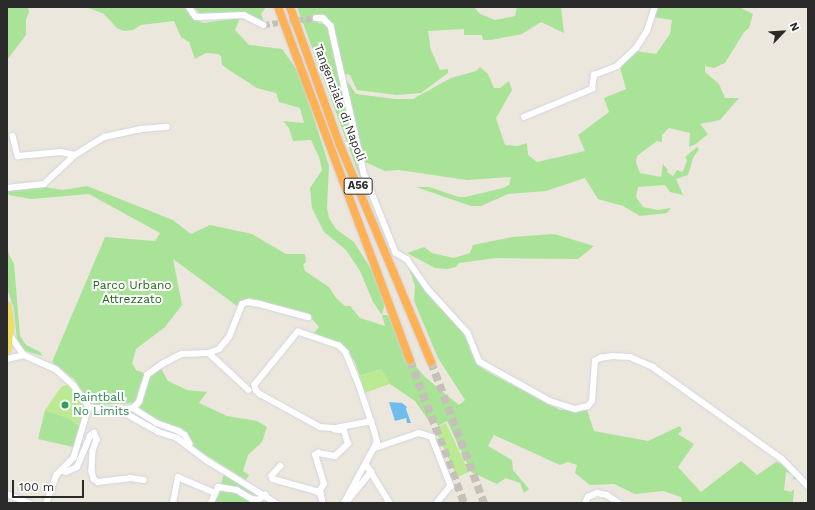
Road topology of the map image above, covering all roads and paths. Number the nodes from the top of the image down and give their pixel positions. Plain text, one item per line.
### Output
1 (189, 7) edge
2 (278, 7) edge
3 (290, 7) edge
4 (654, 7) edge
5 (316, 18) tunnel mouth
6 (264, 25) tunnel mouth
7 (524, 117) dead end
8 (167, 127) dead end
9 (13, 136) dead end
10 (75, 155) junction
11 (7, 188) edge
12 (7, 305) edge
13 (308, 317) dead end
14 (10, 335) junction
15 (7, 350) edge
16 (209, 353) junction
17 (20, 354) junction
18 (7, 359) edge
19 (410, 360) tunnel mouth
20 (431, 362) tunnel mouth
21 (249, 390) dead end
22 (89, 407) junction
23 (133, 408) junction
24 (110, 411) junction
25 (371, 421) junction
26 (332, 428) junction
27 (190, 444) dead end
28 (375, 448) junction
29 (366, 464) junction
30 (281, 466) dead end
31 (62, 470) junction
32 (371, 472) junction
33 (144, 480) dead end
34 (808, 486) edge
35 (318, 492) junction
36 (215, 493) junction
37 (7, 494) edge
38 (265, 495) junction
39 (29, 503) edge
40 (47, 503) edge
41 (173, 503) edge
42 (211, 503) edge
43 (276, 503) edge
44 (323, 503) edge
45 (344, 503) edge
46 (390, 503) edge
47 (437, 503) edge
48 (585, 503) edge
49 (619, 503) edge

1 - 6 street
2 - 19 highway, Tangenziale di Napoli / A56
3 - 20 highway, Tangenziale di Napoli / A56
4 - 7 street
5 - 34 street
8 - 10 street
9 - 10 street
10 - 11 street
12 - 14 main road
13 - 16 street
14 - 15 main road
14 - 17 street
15 - 17 street
16 - 21 street
16 - 23 street
17 - 18 street
17 - 22 street
22 - 24 street
22 - 31 street
23 - 24 street
23 - 27 street
24 - 38 street
25 - 26 street
25 - 26 street
25 - 28 street
26 - 35 street
28 - 29 street
28 - 47 street
29 - 32 street
29 - 45 street
30 - 35 street
31 - 33 street
31 - 40 street
32 - 45 street
32 - 46 street
35 - 44 street
36 - 38 street
36 - 41 street
36 - 42 street
37 - 39 street
38 - 43 street
48 - 49 street

